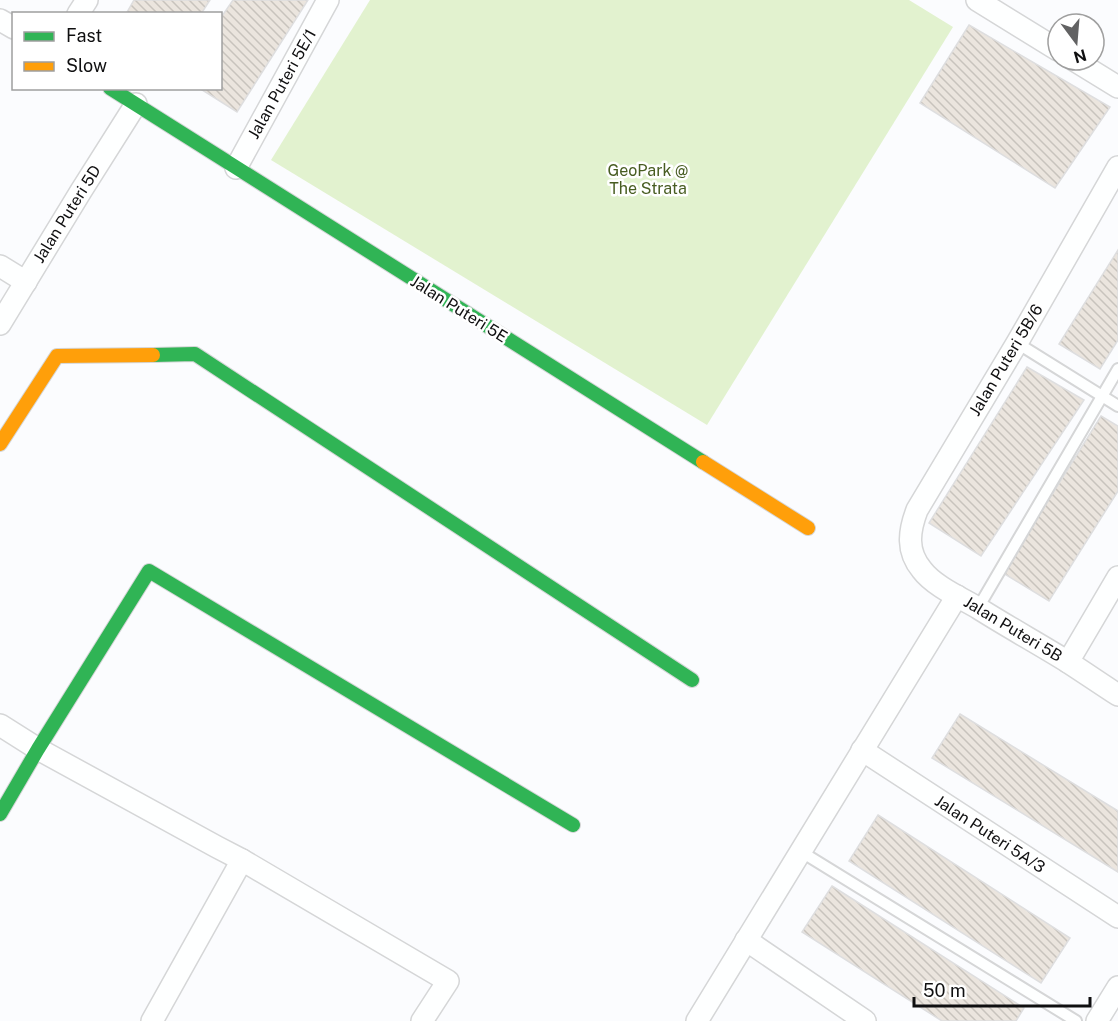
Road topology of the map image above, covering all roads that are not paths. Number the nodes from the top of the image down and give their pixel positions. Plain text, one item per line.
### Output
1 (328, 0) edge
2 (976, 0) edge
3 (1046, 43) edge
4 (1094, 72) edge
5 (1118, 87) edge
6 (113, 90) edge
7 (136, 104) junction
8 (1118, 167) edge
9 (236, 168) junction
10 (0, 266) edge
11 (26, 282) junction
12 (0, 324) edge
13 (1017, 342) junction
14 (1118, 369) edge
15 (1102, 396) junction
16 (1118, 406) edge
17 (0, 444) edge
18 (808, 528) dead end
19 (914, 557) joint
20 (1118, 577) edge
21 (957, 596) junction
22 (978, 608) junction
23 (1068, 662) junction
24 (692, 680) dead end
25 (1118, 695) edge
26 (0, 725) edge
27 (38, 749) junction
28 (862, 750) junction
29 (0, 814) edge
30 (573, 825) dead end
31 (801, 851) junction
32 (242, 860) junction
33 (1118, 918) edge
34 (746, 940) junction
35 (1118, 987) edge
36 (152, 1021) edge
37 (422, 1021) edge
38 (696, 1021) edge
39 (865, 1021) edge
40 (1076, 1021) edge
41 (1097, 1021) edge

1 - 9 street, Jalan Puteri 5E/1
2 - 3 street
4 - 5 street
6 - 7 street, Jalan Puteri 5E
7 - 9 street, Jalan Puteri 5E
7 - 11 street, Jalan Puteri 5D
8 - 13 street, Jalan Puteri 5B/6
9 - 18 street, Jalan Puteri 5E
10 - 11 street
11 - 12 street, Jalan Puteri 5D
13 - 15 lane
13 - 19 street, Jalan Puteri 5B/6
14 - 15 lane
15 - 16 lane
15 - 22 lane
17 - 24 street
19 - 21 street, Jalan Puteri 5B
20 - 23 street
21 - 22 street, Jalan Puteri 5B
21 - 28 street
22 - 23 street, Jalan Puteri 5B
23 - 25 street, Jalan Puteri 5B
26 - 27 street
27 - 29 street
27 - 30 street
27 - 32 street
28 - 31 street
28 - 33 street, Jalan Puteri 5A/3
31 - 34 street
31 - 40 lane
32 - 36 street
32 - 37 street
34 - 38 street
34 - 39 street
35 - 41 street

